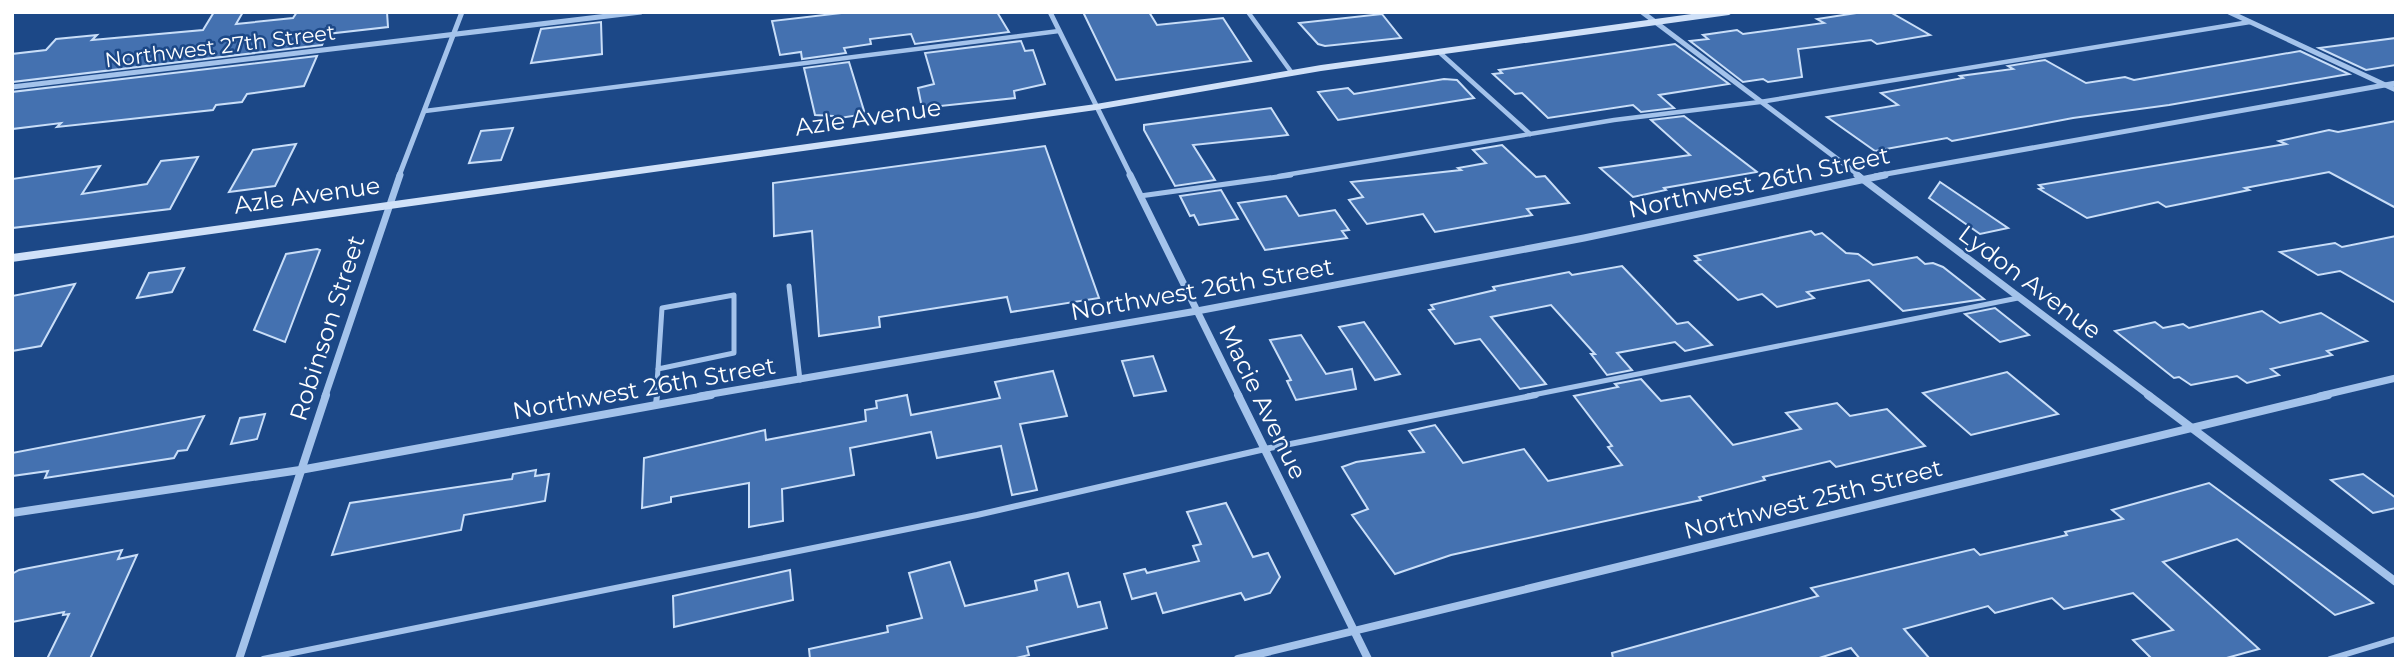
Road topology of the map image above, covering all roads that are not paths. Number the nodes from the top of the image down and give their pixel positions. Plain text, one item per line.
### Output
1 (462, 12) edge
2 (641, 12) edge
3 (1049, 12) edge
4 (1248, 12) edge
5 (1642, 12) edge
6 (1729, 12) edge
7 (2229, 12) edge
8 (1656, 22) junction
9 (2250, 22) junction
10 (1059, 30) junction
11 (455, 34) junction
12 (1439, 52) junction
13 (1292, 73) junction
14 (2396, 83) edge
15 (2385, 85) junction
16 (12, 87) edge
17 (2396, 90) edge
18 (1760, 102) junction
19 (1096, 107) junction
20 (425, 111) junction
21 (1530, 134) junction
22 (1861, 178) junction
23 (1140, 196) junction
24 (388, 205) junction
25 (12, 258) edge
26 (789, 286) dead end
27 (2018, 298) junction
28 (1197, 311) junction
29 (658, 369) junction
30 (2396, 378) edge
31 (800, 380) junction
32 (656, 404) junction
33 (2190, 428) junction
34 (1265, 449) junction
35 (300, 470) junction
36 (12, 513) edge
37 (2396, 582) edge
38 (1354, 631) junction
39 (2396, 639) edge
40 (239, 659) edge
41 (264, 659) edge
42 (1238, 659) edge
43 (1368, 659) edge
44 (2330, 659) edge

1 - 11 street, Robinson Street
2 - 11 street, Northwest 27th Street
3 - 10 street, Macie Avenue
4 - 13 lane
5 - 8 street, Lydon Avenue
6 - 8 main road, Azle Avenue
7 - 9 street
8 - 12 main road, Azle Avenue
8 - 18 street, Lydon Avenue
9 - 15 street
9 - 18 lane
10 - 19 street, Macie Avenue
10 - 20 lane
11 - 16 street, Northwest 27th Street
11 - 20 street, Robinson Street
12 - 13 main road, Azle Avenue
12 - 21 lane
13 - 19 main road, Azle Avenue
14 - 15 street, Northwest 26th Street
15 - 17 street
15 - 22 street, Northwest 26th Street
18 - 21 lane
18 - 22 street, Lydon Avenue
19 - 23 street, Macie Avenue
19 - 24 main road, Azle Avenue
20 - 24 street, Robinson Street
21 - 23 lane
22 - 27 street, Lydon Avenue
22 - 28 street, Northwest 26th Street
23 - 28 street, Macie Avenue
24 - 25 main road, Azle Avenue
24 - 35 street, Robinson Street
26 - 31 lane
27 - 33 street, Lydon Avenue
27 - 34 lane
28 - 31 street, Northwest 26th Street
28 - 34 street, Macie Avenue
29 - 29 lane
29 - 32 lane
30 - 33 street, Northwest 25th Street
31 - 32 street, Northwest 26th Street
32 - 35 street, Northwest 26th Street
33 - 37 street, Lydon Avenue
33 - 38 street, Northwest 25th Street
34 - 38 street, Macie Avenue
34 - 41 lane
35 - 36 street, Northwest 26th Street
35 - 40 street, Robinson Street
38 - 42 street, Northwest 25th Street
38 - 43 street, Macie Avenue
39 - 44 lane

